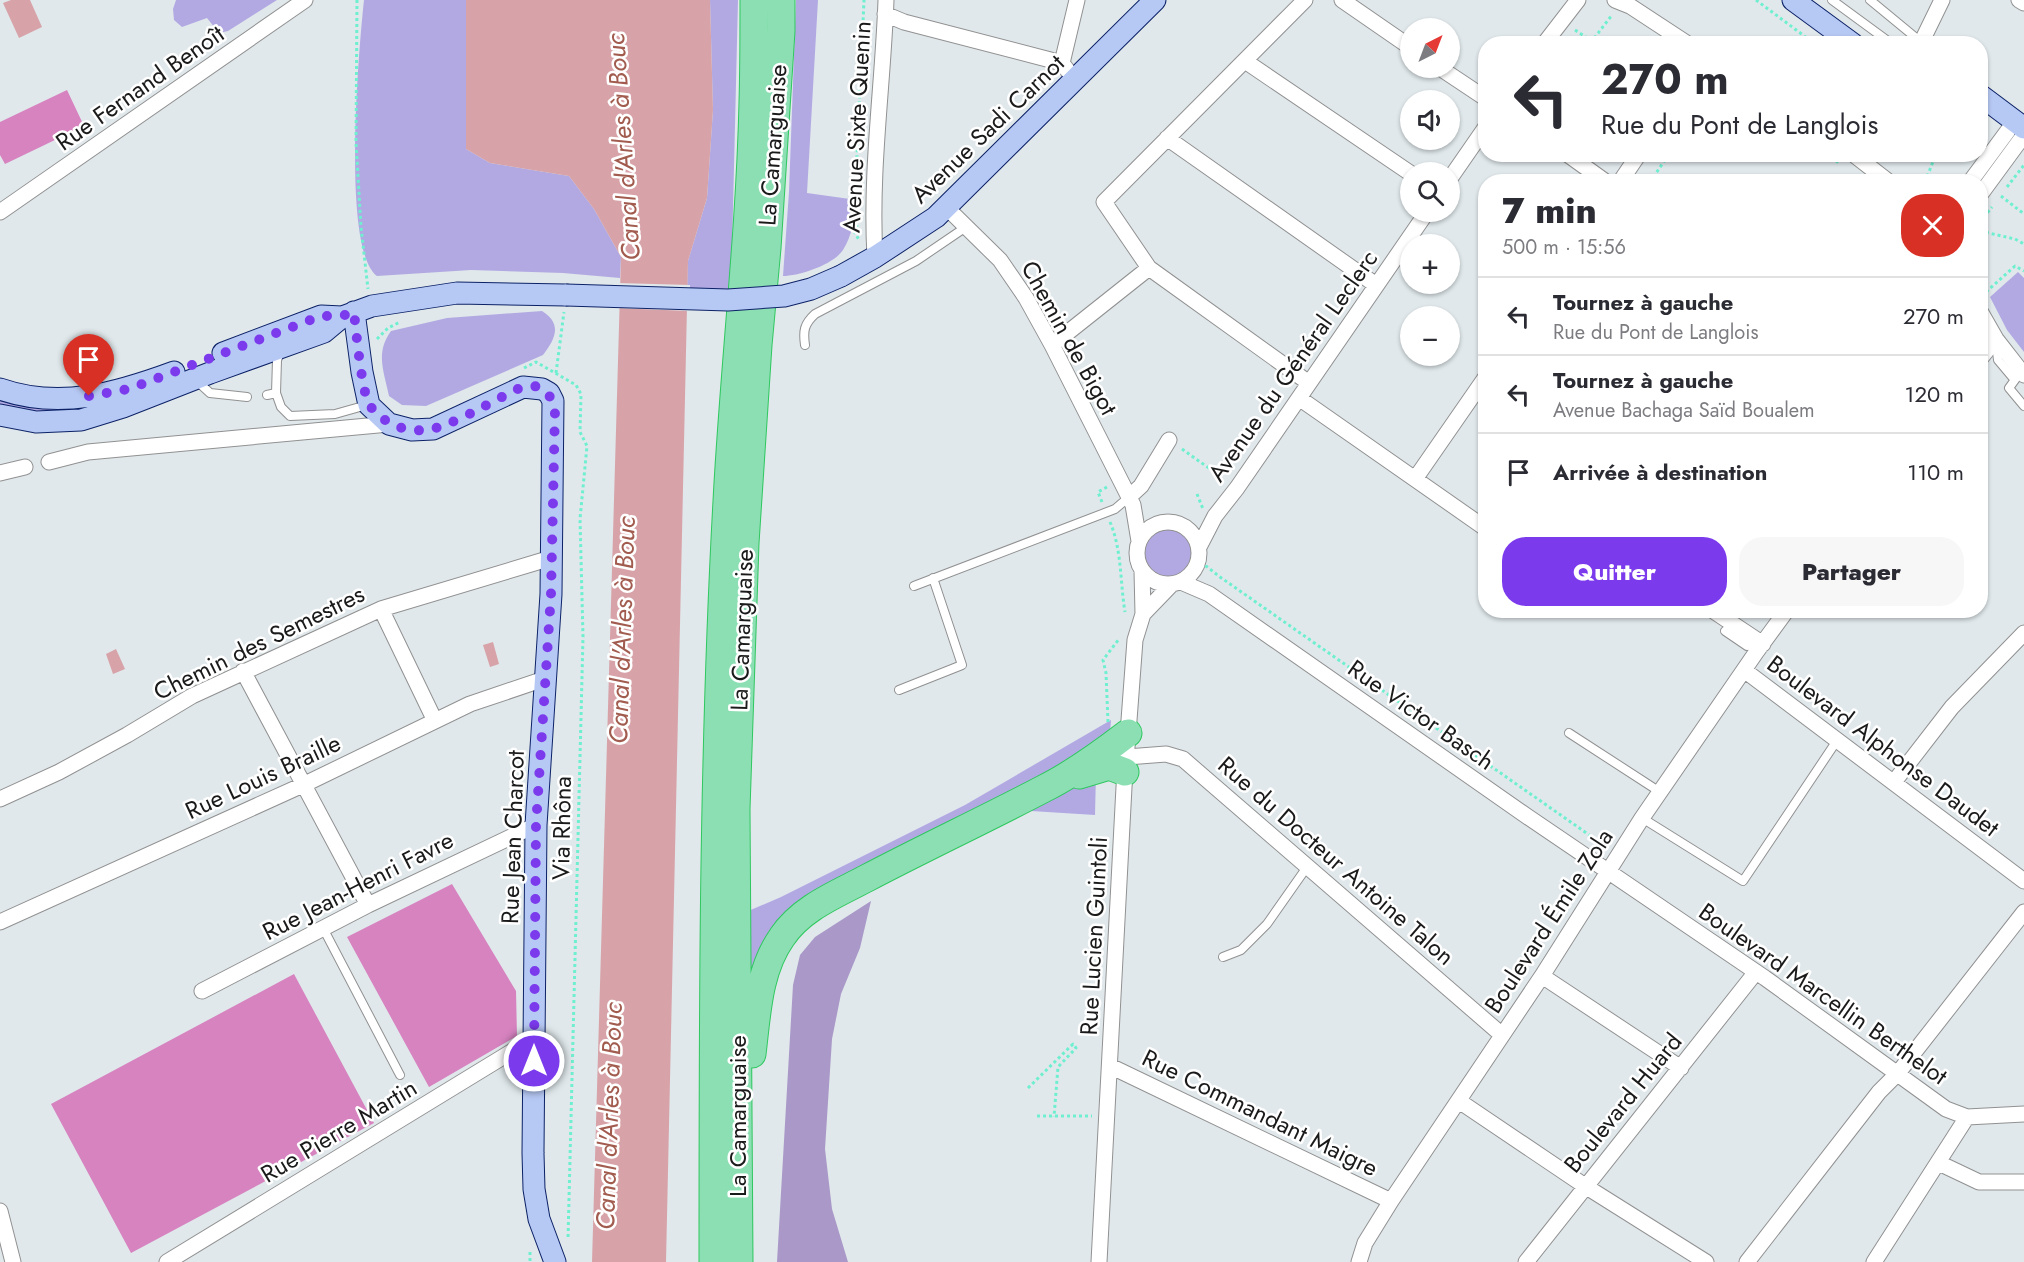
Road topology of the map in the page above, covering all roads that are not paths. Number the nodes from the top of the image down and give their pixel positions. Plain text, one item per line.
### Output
1 (305, 0) edge
2 (754, 0) edge
3 (781, 0) edge
4 (1077, 0) edge
5 (1155, 0) edge
6 (1305, 0) edge
7 (1342, 0) edge
8 (1578, 0) edge
9 (1615, 0) edge
10 (1793, 0) edge
11 (1832, 0) edge
12 (1870, 0) edge
13 (1942, 0) edge
14 (886, 7) edge
15 (1550, 36) edge
16 (1676, 36) edge
17 (1841, 36) edge
18 (1881, 36) edge
19 (1914, 36) edge
20 (1924, 36) edge
21 (1400, 39) edge
22 (1245, 60) junction
23 (1062, 63) junction
24 (1455, 78) edge
25 (1074, 81) junction
26 (1478, 93) edge
27 (1988, 101) edge
28 (2021, 128) edge
29 (1167, 138) junction
30 (1478, 138) edge
31 (2024, 143) edge
32 (1578, 162) edge
33 (1863, 162) edge
34 (1460, 164) edge
35 (1400, 166) edge
36 (1595, 174) edge
37 (1879, 174) edge
38 (1978, 174) edge
39 (1988, 182) edge
40 (1988, 190) edge
41 (946, 207) junction
42 (0, 212) edge
43 (1421, 222) edge
44 (966, 226) junction
45 (875, 257) junction
46 (1149, 268) junction
47 (1377, 285) junction
48 (356, 311) junction
49 (1988, 325) edge
50 (1996, 339) junction
51 (805, 345) dead end
52 (1052, 345) junction
53 (283, 347) junction
54 (1988, 349) edge
55 (2020, 375) edge
56 (195, 379) junction
57 (1309, 383) junction
58 (1478, 388) edge
59 (0, 389) edge
60 (276, 393) junction
61 (267, 395) dead end
62 (247, 397) dead end
63 (1299, 398) junction
64 (369, 405) junction
65 (2024, 406) edge
66 (0, 415) edge
67 (388, 424) junction
68 (1169, 441) road end
69 (49, 462) dead end
70 (25, 467) dead end
71 (0, 473) edge
72 (1415, 479) junction
73 (1131, 501) junction
74 (1215, 516) junction
75 (1161, 522) junction
76 (1478, 523) edge
77 (1189, 530) junction
78 (1139, 541) junction
79 (1199, 547) junction
80 (551, 558) junction
81 (1197, 567) junction
82 (1142, 572) junction
83 (933, 578) junction
84 (1176, 584) junction
85 (914, 586) dead end
86 (1209, 594) junction
87 (381, 609) junction
88 (1143, 614) junction
89 (1724, 618) edge
90 (1781, 618) edge
91 (1725, 631) dead end
92 (2024, 633) edge
93 (1763, 644) junction
94 (1744, 670) junction
95 (243, 671) junction
96 (547, 678) junction
97 (899, 690) dead end
98 (435, 721) junction
99 (1569, 733) dead end
100 (1838, 739) junction
101 (1122, 753) junction
102 (1894, 782) junction
103 (305, 784) junction
104 (1659, 792) junction
105 (0, 799) edge
106 (1642, 818) junction
107 (536, 825) junction
108 (1308, 867) junction
109 (1608, 872) junction
110 (2024, 881) edge
111 (368, 905) junction
112 (2024, 912) edge
113 (0, 922) edge
114 (323, 928) junction
115 (1223, 957) dead end
116 (1756, 972) junction
117 (1542, 976) junction
118 (202, 991) dead end
119 (1503, 1035) junction
120 (534, 1038) junction
121 (1110, 1066) junction
122 (1681, 1068) junction
123 (1898, 1073) junction
124 (400, 1075) dead end
125 (1459, 1101) junction
126 (2024, 1114) edge
127 (1967, 1117) junction
128 (1939, 1162) junction
129 (2024, 1182) edge
130 (1585, 1186) junction
131 (1391, 1201) junction
132 (0, 1211) edge
133 (562, 1255) edge
134 (13, 1262) edge
135 (167, 1262) edge
136 (713, 1262) edge
137 (740, 1262) edge
138 (1099, 1262) edge
139 (1359, 1262) edge
140 (1526, 1262) edge
141 (1706, 1262) edge
142 (1748, 1262) edge
143 (1874, 1262) edge

1 - 42 street, Rue Fernand Benoît
2 - 136 highway, La Camarguaise
3 - 137 highway, La Camarguaise
4 - 23 street
5 - 25 main road, Avenue Sadi Carnot
6 - 22 street
7 - 21 street
8 - 15 street
9 - 16 street
10 - 17 main road
11 - 18 lane
12 - 19 lane
13 - 20 street
14 - 23 street
14 - 45 street, Avenue Sixte Quenin
22 - 29 street
22 - 35 street
23 - 25 street
24 - 26 street
25 - 41 main road, Avenue Sadi Carnot
27 - 28 main road
28 - 38 street
28 - 39 street
29 - 46 street
29 - 47 street
30 - 34 street
31 - 40 street
32 - 36 street
33 - 37 street
41 - 44 street, Chemin de Bigot
41 - 45 main road, Avenue Sadi Carnot
43 - 47 street, Avenue du Général Leclerc
44 - 51 lane
44 - 52 street, Chemin de Bigot
45 - 48 main road, Avenue Sadi Carnot, bridge
46 - 52 street
46 - 57 street
47 - 57 street, Avenue du Général Leclerc
48 - 53 main road
48 - 59 main road, Avenue Sadi Carnot
48 - 64 main road
49 - 50 street
50 - 54 street
50 - 55 street
52 - 73 street, Chemin de Bigot
53 - 56 main road
53 - 60 lane
55 - 65 lane
56 - 62 lane
56 - 66 main road
57 - 63 street, Avenue du Général Leclerc
58 - 72 street
60 - 61 lane
60 - 64 lane
63 - 72 street
63 - 74 street, Avenue du Général Leclerc
64 - 67 main road
67 - 69 street
67 - 80 main road, Rue Jean Charcot
68 - 73 street
70 - 71 street
72 - 76 street
73 - 75 street
73 - 78 street, Chemin de Bigot
73 - 83 lane
74 - 77 street, Avenue du Général Leclerc
74 - 79 street, Avenue du Général Leclerc
75 - 77 street
75 - 78 street
77 - 79 street
78 - 82 street
79 - 81 street
80 - 87 street, Chemin des Semestres
80 - 96 main road, Rue Jean Charcot
81 - 84 street
81 - 86 street
82 - 84 street
82 - 88 street, Rue Lucien Guintoli
83 - 85 lane
83 - 97 lane
84 - 86 street, Rue Victor Basch
84 - 88 street, Rue Lucien Guintoli
86 - 109 street, Rue Victor Basch
87 - 95 street, Chemin des Semestres
87 - 98 street
88 - 101 street, Rue Lucien Guintoli
89 - 93 street
90 - 93 street, Boulevard Émile Zola
91 - 93 lane
92 - 102 street
93 - 94 street, Boulevard Émile Zola
94 - 100 street, Boulevard Alphonse Daudet
94 - 104 street, Boulevard Émile Zola
95 - 103 street
95 - 105 street, Chemin des Semestres
96 - 98 street, Rue Louis Braille
96 - 107 main road, Rue Jean Charcot
98 - 103 street, Rue Louis Braille
99 - 104 lane
100 - 102 street, Boulevard Alphonse Daudet
100 - 106 lane
101 - 108 street, Rue du Docteur Antoine Talon
101 - 121 street, Rue Lucien Guintoli
101 - 137 highway
102 - 110 street, Boulevard Alphonse Daudet
103 - 111 street
103 - 113 street, Rue Louis Braille
104 - 106 street, Boulevard Émile Zola
106 - 109 street, Boulevard Émile Zola
107 - 111 street, Rue Jean-Henri Favre
107 - 120 main road, Rue Jean Charcot
108 - 115 lane
108 - 119 street, Rue du Docteur Antoine Talon
109 - 116 street, Boulevard Marcellin Berthelot
109 - 117 street, Boulevard Émile Zola
111 - 114 street, Rue Jean-Henri Favre
112 - 123 street
114 - 118 street, Rue Jean-Henri Favre
114 - 124 lane
116 - 122 street, Boulevard Huard
116 - 123 street, Boulevard Marcellin Berthelot
117 - 119 street, Boulevard Émile Zola
117 - 122 street
119 - 125 street, Boulevard Émile Zola
120 - 133 main road, Rue Jean Charcot
120 - 135 street, Rue Pierre Martin
121 - 131 street, Rue Commandant Maigre
121 - 138 street, Rue Lucien Guintoli
122 - 130 street, Boulevard Huard
123 - 127 street, Boulevard Marcellin Berthelot
123 - 142 street
125 - 130 street
125 - 131 street, Boulevard Émile Zola
126 - 127 street, Boulevard Marcellin Berthelot
127 - 128 street
128 - 129 street
128 - 143 street
130 - 140 street, Boulevard Huard
130 - 141 street
131 - 139 street, Boulevard Émile Zola
132 - 134 street

